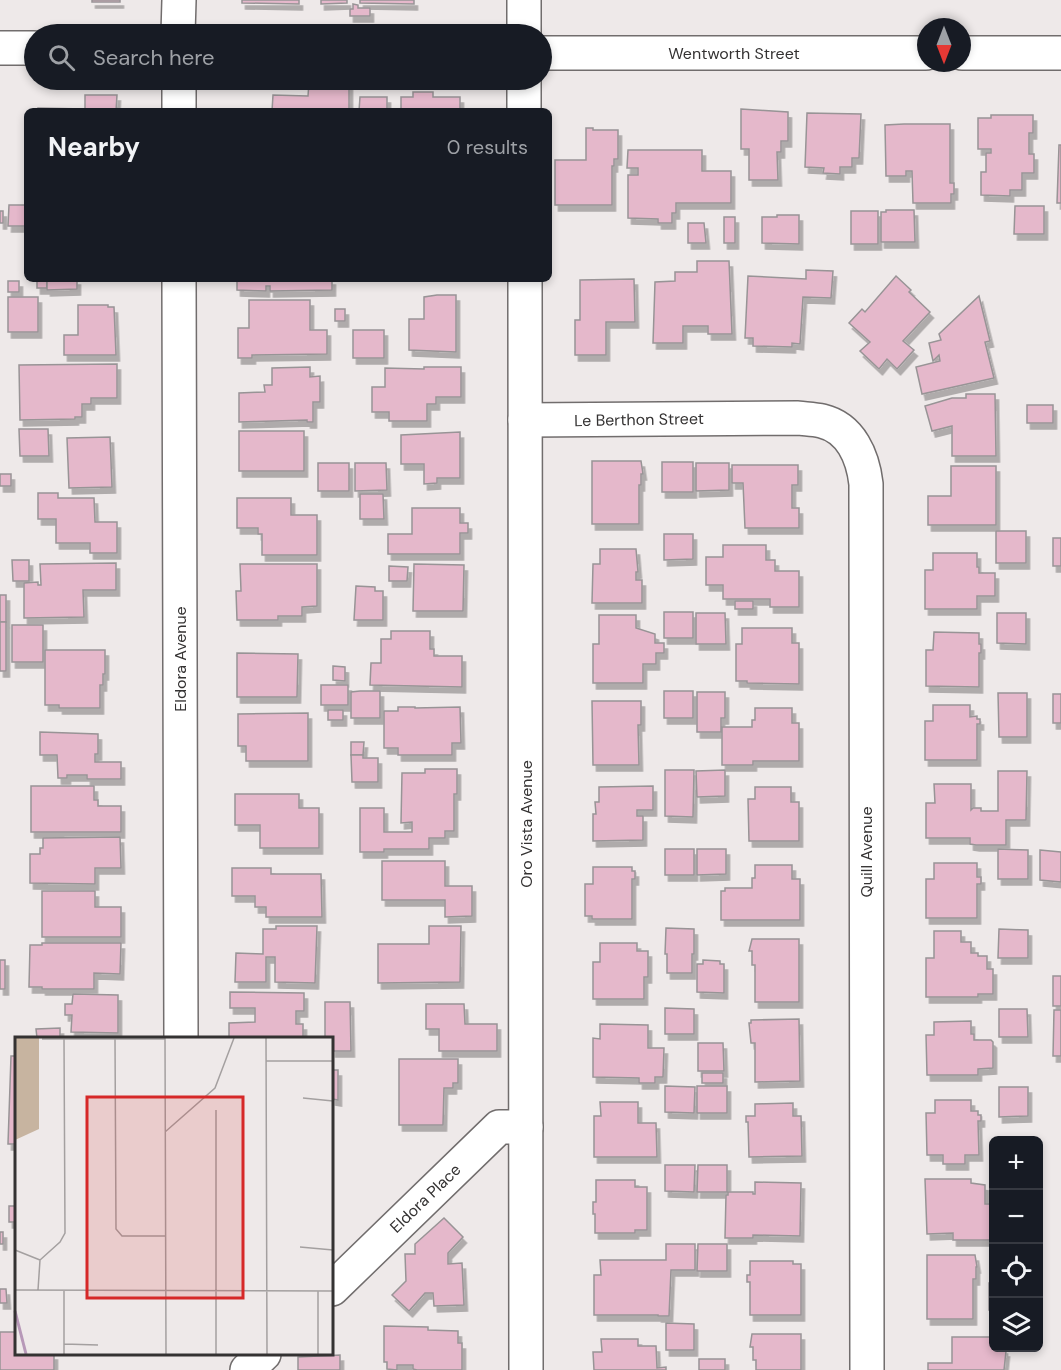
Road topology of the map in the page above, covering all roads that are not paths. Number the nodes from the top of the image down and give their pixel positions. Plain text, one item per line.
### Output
1 (178, 0) edge
2 (524, 0) edge
3 (178, 24) edge
4 (524, 24) edge
5 (0, 48) edge
6 (24, 48) edge
7 (552, 53) edge
8 (917, 53) edge
9 (971, 53) edge
10 (1061, 53) edge
11 (179, 90) edge
12 (524, 90) edge
13 (179, 108) edge
14 (524, 108) edge
15 (179, 282) edge
16 (525, 282) edge
17 (754, 418) joint
18 (525, 420) junction
19 (181, 1037) edge
20 (526, 1127) junction
21 (333, 1288) edge
22 (262, 1355) edge
23 (247, 1370) edge
24 (526, 1370) edge
25 (867, 1370) edge

1 - 3 street
2 - 4 street
5 - 6 street
7 - 8 street, Wentworth Street
9 - 10 street
11 - 13 street
12 - 14 street
15 - 19 street, Eldora Avenue
16 - 18 street, Oro Vista Avenue
17 - 18 street, Le Berthon Street
17 - 25 street, Quill Avenue
18 - 20 street, Oro Vista Avenue
20 - 21 street, Eldora Place
20 - 24 street, Oro Vista Avenue
22 - 23 street

